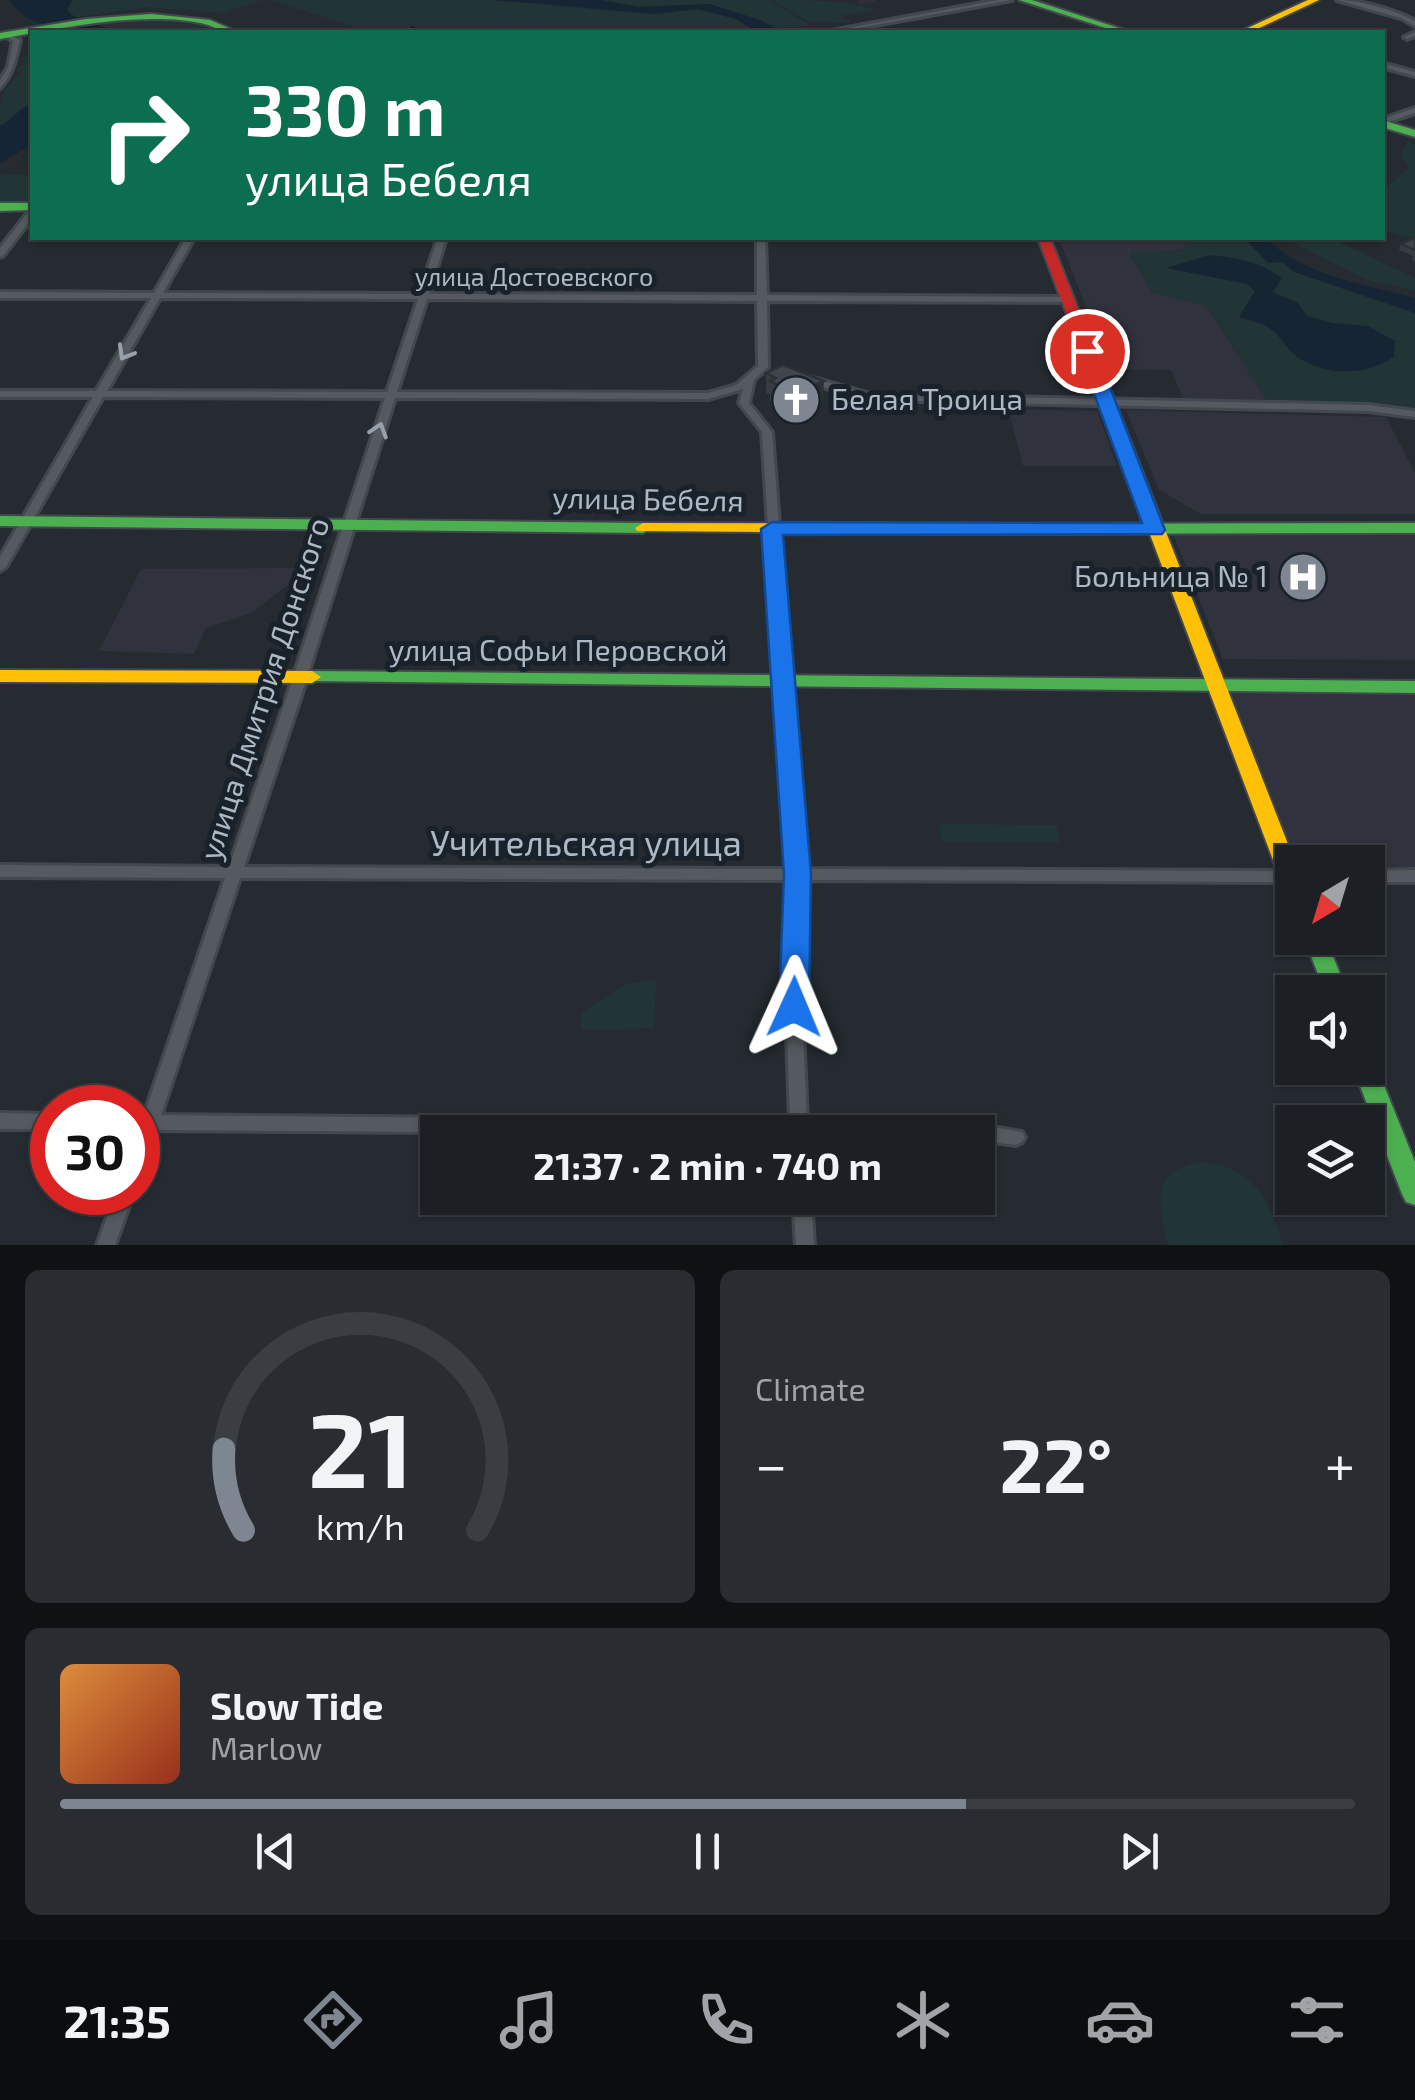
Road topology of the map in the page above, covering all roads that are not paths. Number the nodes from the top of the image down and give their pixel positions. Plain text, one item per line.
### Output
1 (1009, 0) edge
2 (1023, 0) edge
3 (1314, 0) edge
4 (1340, 0) edge
5 (1415, 10) edge
6 (1402, 16) junction
7 (1415, 24) edge
8 (229, 26) edge
9 (30, 30) edge
10 (31, 30) edge
11 (840, 30) edge
12 (1120, 30) edge
13 (1248, 30) edge
14 (4, 35) edge
15 (1385, 66) edge
16 (1415, 74) edge
17 (0, 86) edge
18 (1415, 110) edge
19 (1385, 121) edge
20 (1385, 123) edge
21 (1415, 134) edge
22 (0, 207) edge
23 (30, 210) edge
24 (30, 213) edge
25 (189, 240) edge
26 (441, 240) edge
27 (761, 240) edge
28 (1045, 240) edge
29 (0, 254) edge
30 (0, 296) edge
31 (158, 296) junction
32 (422, 297) junction
33 (764, 298) junction
34 (1067, 298) junction
35 (763, 368) junction
36 (782, 372) edge
37 (801, 378) edge
38 (750, 380) junction
39 (0, 394) edge
40 (100, 396) junction
41 (390, 396) junction
42 (708, 396) junction
43 (1107, 404) junction
44 (747, 409) junction
45 (1415, 414) edge
46 (28, 520) junction
47 (0, 521) edge
48 (348, 523) junction
49 (1415, 528) edge
50 (772, 529) junction
51 (1155, 530) junction
52 (0, 566) edge
53 (0, 668) edge
54 (300, 674) junction
55 (785, 675) junction
56 (0, 676) edge
57 (1415, 677) edge
58 (1214, 681) junction
59 (1415, 687) edge
60 (1279, 845) edge
61 (0, 871) edge
62 (234, 872) junction
63 (798, 874) junction
64 (1415, 876) edge
65 (1385, 877) edge
66 (1275, 878) edge
67 (157, 1085) edge
68 (1373, 1085) edge
69 (798, 1115) edge
70 (0, 1121) edge
71 (30, 1122) edge
72 (160, 1122) edge
73 (420, 1125) edge
74 (995, 1134) edge
75 (1016, 1137) dead end
76 (1415, 1194) edge
77 (117, 1215) edge
78 (803, 1215) edge
79 (106, 1245) edge
80 (804, 1245) edge

1 - 11 street
2 - 12 street
3 - 13 street
4 - 6 street
5 - 6 street
6 - 7 street
8 - 10 street
9 - 14 street
14 - 17 street
15 - 16 street
18 - 19 street
20 - 21 street
22 - 23 street
24 - 29 street
25 - 31 street
26 - 32 street, улица Дмитрия Донского
27 - 33 street
28 - 34 street
30 - 31 street, улица Достоевского
31 - 32 street, улица Достоевского
31 -> 40 street
32 - 33 street, улица Достоевского
32 - 41 street, улица Дмитрия Донского
33 - 34 street, улица Достоевского
33 - 35 street
34 - 43 street
35 - 36 street
35 - 38 street
37 - 43 street
38 - 42 street
38 - 44 street
39 - 40 street
40 - 41 street
40 - 46 street
41 - 42 street
48 -> 41 street, улица Дмитрия Донского
42 - 44 street
43 - 45 street
43 - 51 street
44 - 50 street
46 - 47 street, улица Бебеля
46 - 48 street, улица Бебеля
46 - 52 street
48 - 50 street, улица Бебеля
48 - 54 street, улица Дмитрия Донского
49 - 51 street, улица Бебеля
50 - 51 street, улица Бебеля
50 - 55 street
51 - 58 street
53 - 54 street, улица Софьи Перовской
54 - 55 street, улица Софьи Перовской
54 - 56 street, улица Софьи Перовской
54 - 62 street, улица Дмитрия Донского
55 - 58 street, улица Софьи Перовской
55 - 63 street
57 - 58 street, улица Софьи Перовской
58 - 59 street, улица Софьи Перовской
58 - 60 street
61 - 62 street, Учительская улица
62 - 63 street, Учительская улица
62 - 67 street, улица Дмитрия Донского
63 - 66 street, Учительская улица
63 - 69 street
64 - 65 street
68 - 76 street
70 - 71 street
72 - 73 street
74 - 75 street
77 - 79 street
78 - 80 street

